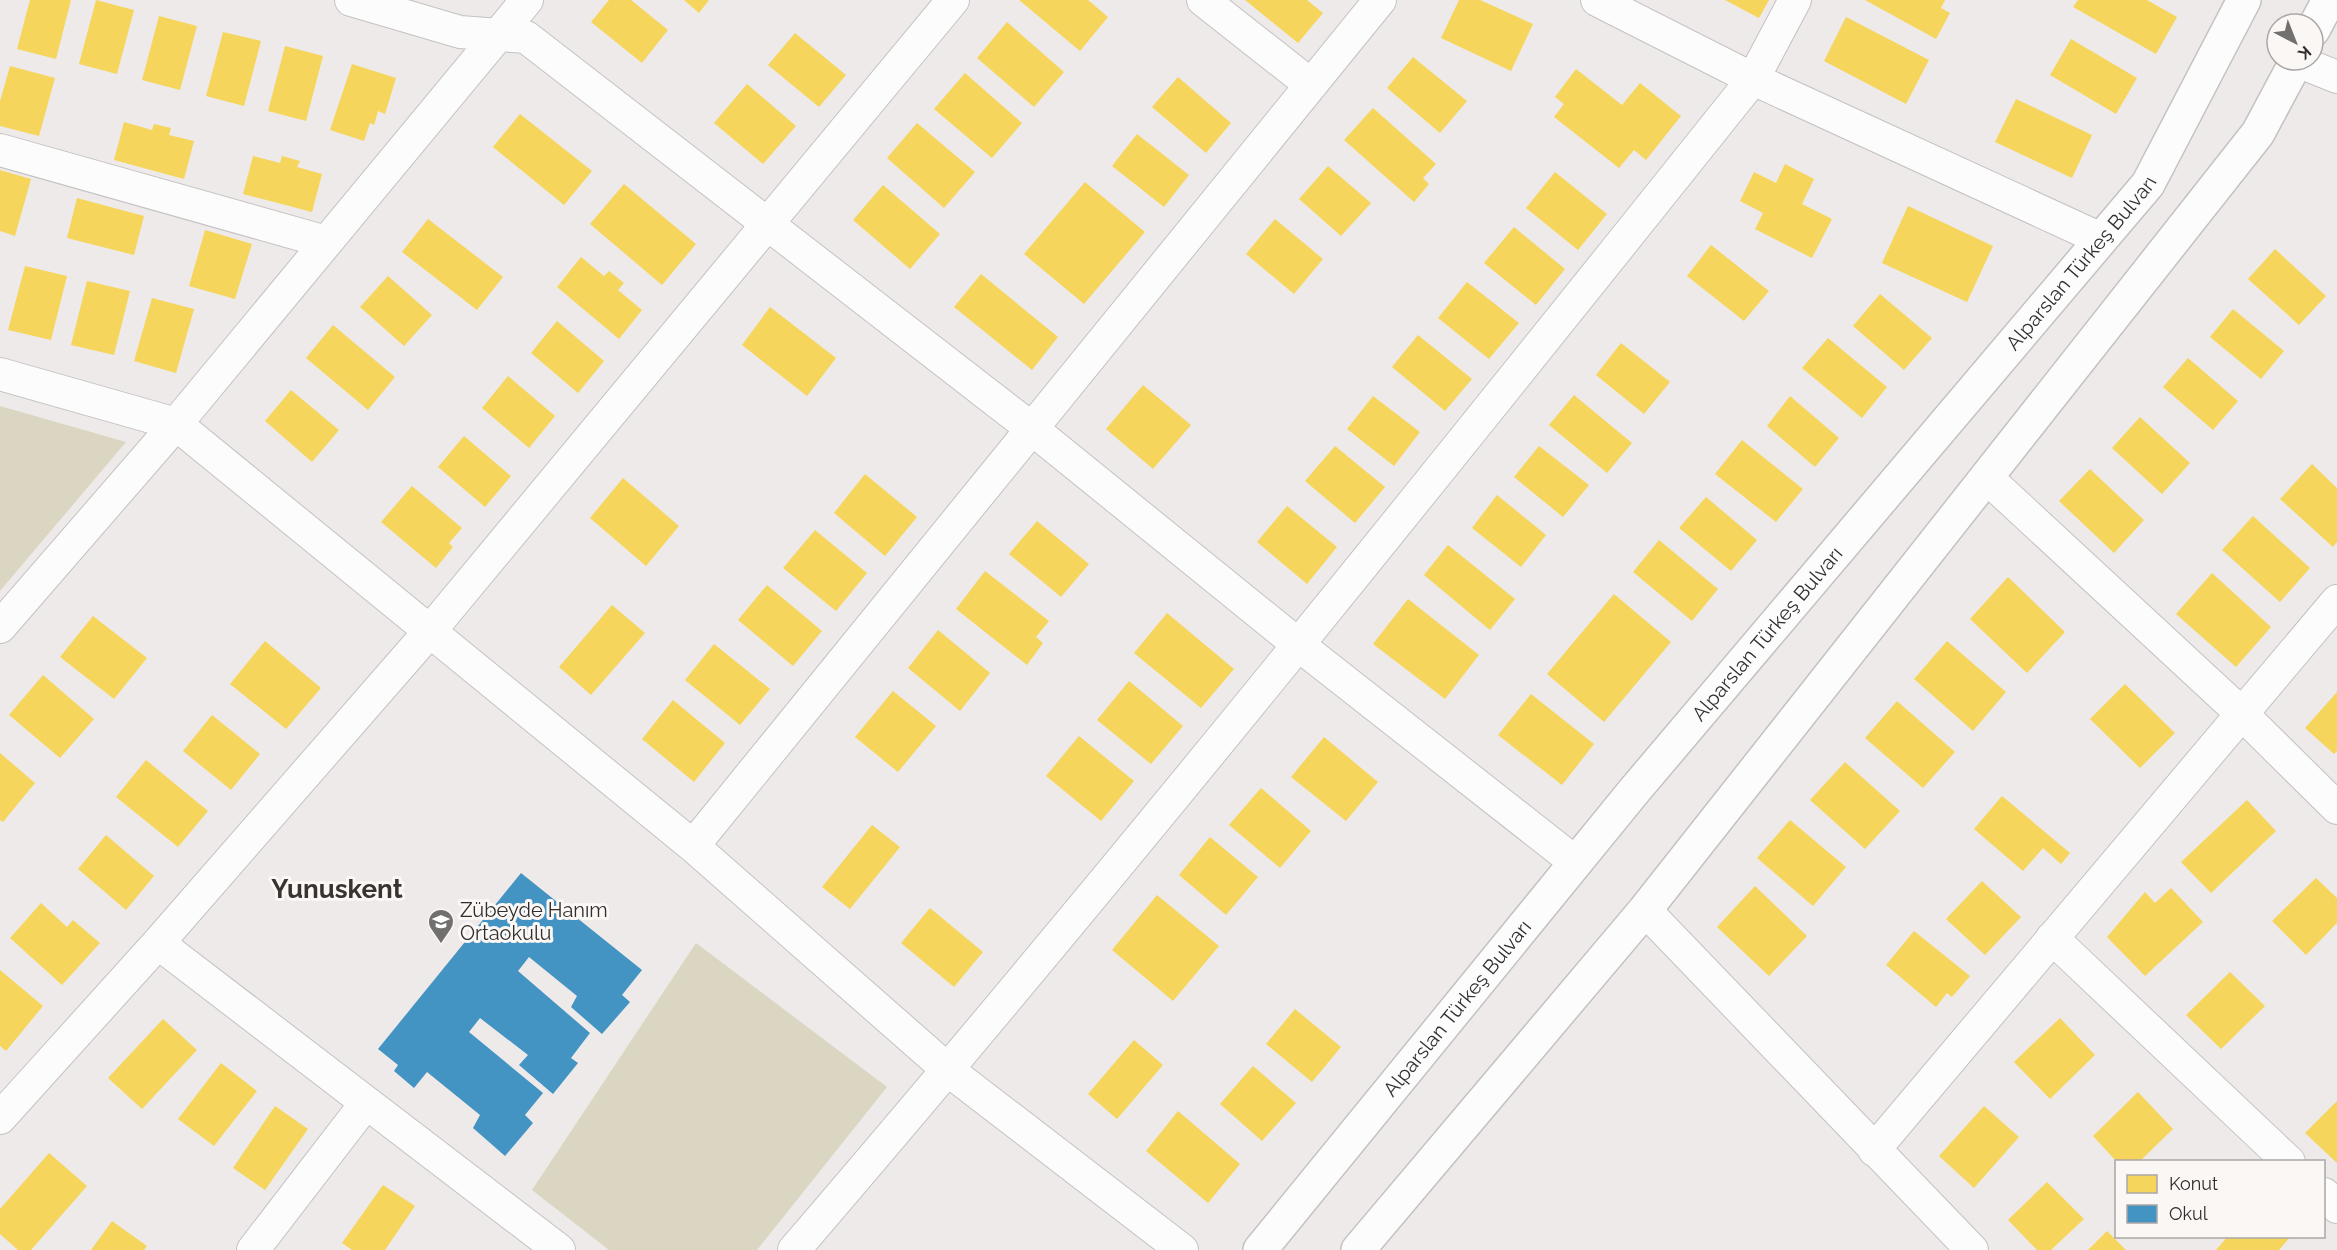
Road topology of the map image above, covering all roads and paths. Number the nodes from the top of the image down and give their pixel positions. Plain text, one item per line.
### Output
1 (351, 0) edge
2 (527, 0) edge
3 (953, 0) edge
4 (1203, 0) edge
5 (1380, 0) edge
6 (1598, 0) edge
7 (1795, 0) edge
8 (2244, 0) edge
9 (495, 37) junction
10 (2291, 72) edge
11 (1753, 79) junction
12 (1311, 85) junction
13 (0, 150) edge
14 (768, 225) junction
15 (2101, 239) junction
16 (326, 242) junction
17 (0, 374) edge
18 (176, 424) junction
19 (1031, 428) junction
20 (1986, 477) junction
21 (2337, 601) edge
22 (0, 627) edge
23 (430, 632) junction
24 (1300, 646) junction
25 (2241, 713) junction
26 (2337, 808) edge
27 (693, 846) junction
28 (1575, 862) junction
29 (1645, 910) junction
30 (2052, 938) junction
31 (158, 943) junction
32 (948, 1070) junction
33 (366, 1103) junction
34 (0, 1118) edge
35 (1874, 1150) junction
36 (2288, 1160) edge
37 (2325, 1195) edge
38 (2337, 1207) edge
39 (253, 1250) edge
40 (559, 1250) edge
41 (794, 1250) edge
42 (1182, 1250) edge
43 (1260, 1250) edge
44 (1358, 1250) edge
45 (1972, 1250) edge

1 - 9 street
2 - 9 street
3 - 14 street
4 - 12 street
5 - 12 street
6 - 11 street
7 - 11 street
8 - 15 main road, Alparslan Türkeş Bulvarı
9 - 14 street
9 - 16 street
10 - 20 main road
11 - 15 street
11 - 24 street
12 - 19 street
13 - 16 street
14 - 19 street
14 - 23 street
15 - 28 main road, Alparslan Türkeş Bulvarı
16 - 18 street
17 - 18 street
18 - 22 street
18 - 23 street
19 - 24 street
19 - 27 street
20 - 25 street
20 - 29 main road
21 - 25 street
23 - 27 street
23 - 31 street
24 - 28 street
24 - 32 street
25 - 26 street
25 - 30 street
27 - 32 street
28 - 43 main road, Alparslan Türkeş Bulvarı
29 - 35 street
29 - 44 main road
30 - 35 street
30 - 36 street
31 - 33 street
31 - 34 street
32 - 41 street
32 - 42 street
33 - 39 street
33 - 40 street
35 - 45 street
37 - 38 street

